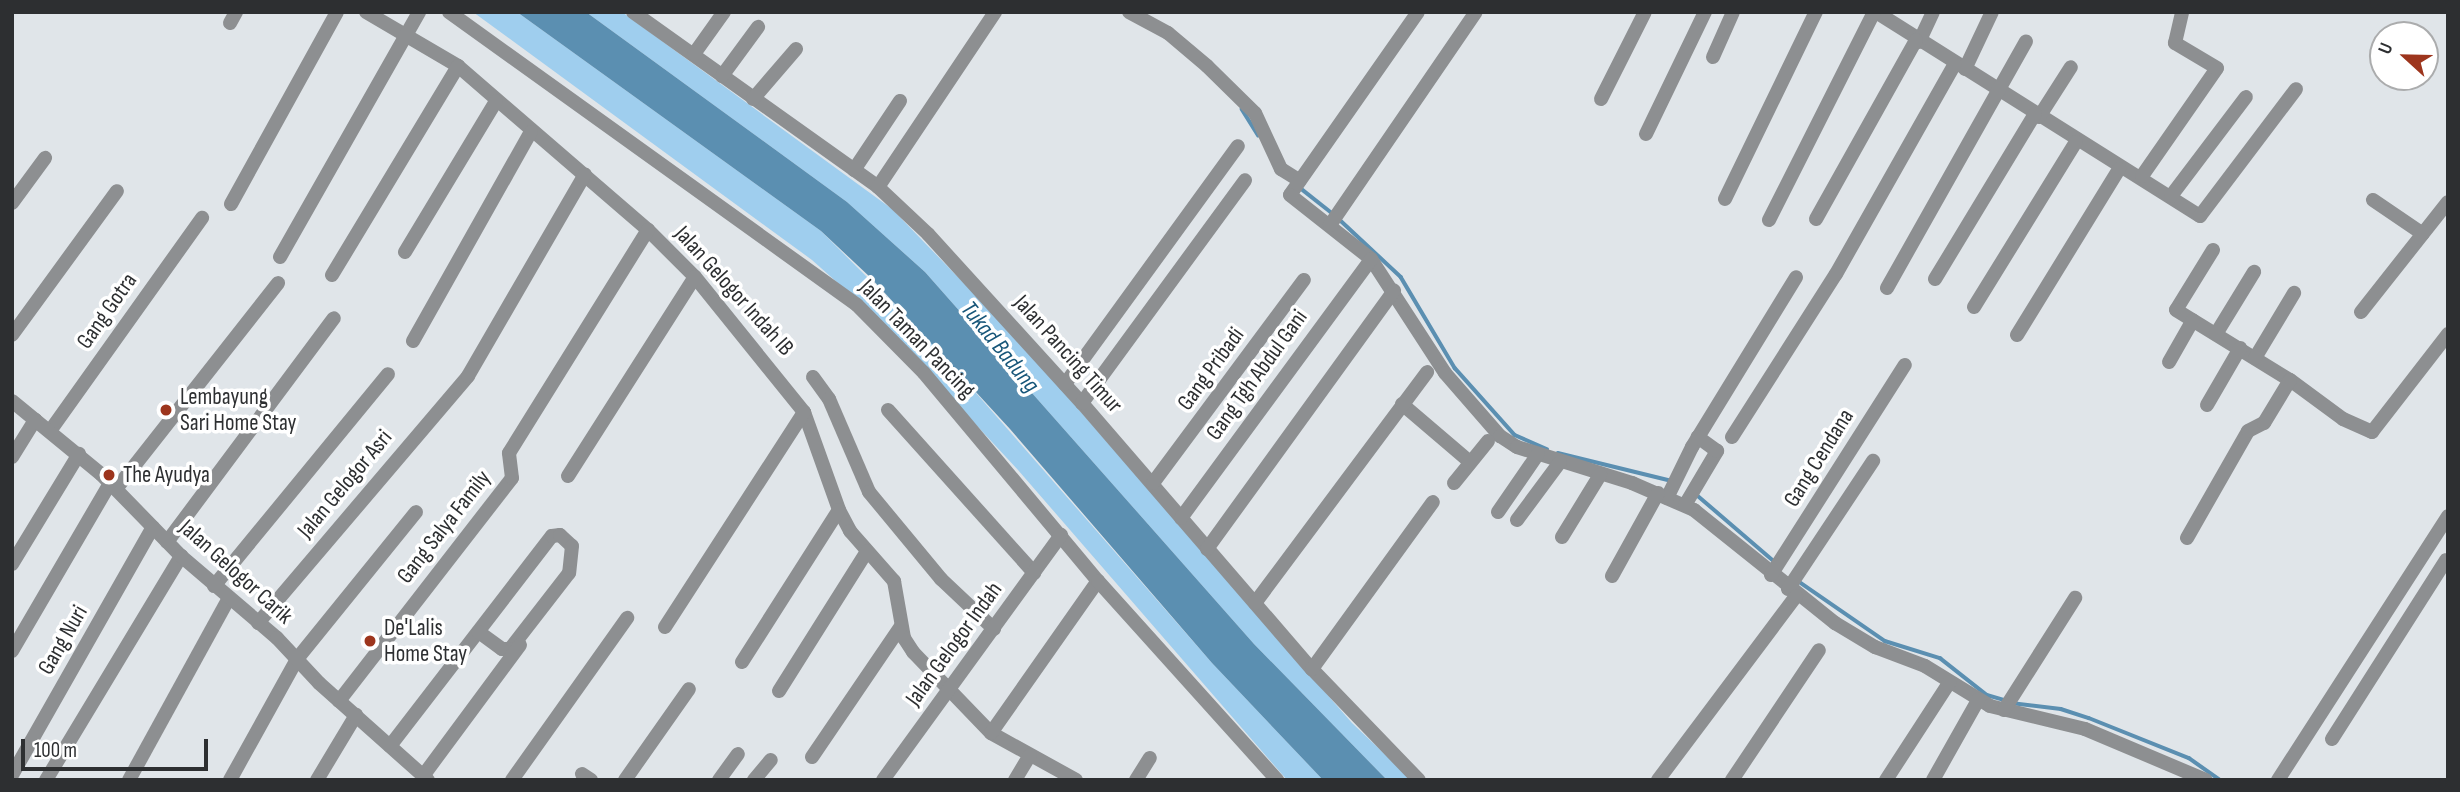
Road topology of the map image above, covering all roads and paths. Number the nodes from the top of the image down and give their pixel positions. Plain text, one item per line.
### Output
1 (337, 12) edge
2 (366, 12) edge
3 (419, 12) edge
4 (449, 12) edge
5 (633, 12) edge
6 (724, 12) edge
7 (995, 12) edge
8 (1129, 12) edge
9 (1418, 12) edge
10 (1476, 12) edge
11 (1646, 12) edge
12 (1705, 12) edge
13 (1733, 12) edge
14 (1816, 12) edge
15 (1875, 12) edge
16 (1933, 12) edge
17 (1992, 12) edge
18 (2182, 12) edge
19 (758, 27) dead end
20 (408, 33) junction
21 (1917, 41) junction
22 (2026, 41) dead end
23 (796, 49) dead end
24 (694, 54) junction
25 (1713, 57) dead end
26 (458, 66) junction
27 (1960, 66) junction
28 (2071, 67) dead end
29 (722, 76) junction
30 (1999, 88) junction
31 (2296, 89) dead end
32 (2246, 97) dead end
33 (753, 99) junction
34 (1601, 99) dead end
35 (496, 101) junction
36 (900, 101) dead end
37 (2037, 116) junction
38 (531, 132) junction
39 (1646, 134) dead end
40 (2076, 142) junction
41 (1238, 146) dead end
42 (46, 158) dead end
43 (2119, 169) junction
44 (854, 170) junction
45 (585, 174) junction
46 (2142, 176) junction
47 (1245, 180) dead end
48 (1296, 186) junction
49 (878, 187) junction
50 (117, 191) dead end
51 (2171, 196) junction
52 (1725, 199) dead end
53 (2374, 200) dead end
54 (2448, 202) edge
55 (12, 203) edge
56 (231, 204) dead end
57 (202, 218) dead end
58 (1333, 219) junction
59 (1816, 219) dead end
60 (1769, 220) dead end
61 (648, 230) junction
62 (2423, 234) junction
63 (2213, 250) dead end
64 (405, 253) dead end
65 (280, 257) dead end
66 (1371, 259) junction
67 (2254, 272) dead end
68 (332, 275) dead end
69 (695, 277) junction
70 (1796, 277) dead end
71 (1935, 279) dead end
72 (1304, 280) dead end
73 (278, 283) dead end
74 (1887, 288) dead end
75 (1394, 291) junction
76 (2294, 293) dead end
77 (1974, 307) dead end
78 (2361, 312) dead end
79 (334, 318) dead end
80 (2193, 320) junction
81 (2216, 334) junction
82 (2448, 334) edge
83 (12, 335) edge
84 (2017, 335) dead end
85 (413, 341) dead end
86 (2240, 348) junction
87 (2255, 358) junction
88 (2169, 362) dead end
89 (1905, 365) dead end
90 (1427, 372) dead end
91 (388, 374) dead end
92 (813, 377) dead end
93 (2290, 380) junction
94 (1065, 384) junction
95 (12, 401) edge
96 (1082, 403) junction
97 (1402, 404) junction
98 (2207, 405) dead end
99 (888, 410) dead end
100 (804, 412) junction
101 (35, 420) junction
102 (50, 431) junction
103 (1698, 437) junction
104 (1732, 437) dead end
105 (1488, 441) dead end
106 (79, 454) junction
107 (1538, 454) junction
108 (12, 457) edge
109 (1873, 461) dead end
110 (1560, 462) junction
111 (1470, 463) junction
112 (1600, 475) junction
113 (568, 476) dead end
114 (1153, 483) junction
115 (1454, 483) dead end
116 (113, 486) junction
117 (1667, 490) junction
118 (1689, 498) junction
119 (1433, 502) dead end
120 (839, 510) junction
121 (416, 512) dead end
122 (1498, 512) dead end
123 (2448, 516) edge
124 (1181, 518) junction
125 (1517, 520) dead end
126 (153, 527) junction
127 (1060, 535) junction
128 (1562, 537) dead end
129 (2187, 538) dead end
130 (167, 542) junction
131 (1207, 549) junction
132 (867, 551) junction
133 (181, 556) junction
134 (2446, 560) dead end
135 (12, 564) edge
136 (1775, 569) junction
137 (1034, 573) junction
138 (1612, 576) dead end
139 (570, 581) dead end
140 (1098, 581) junction
141 (214, 586) junction
142 (1793, 587) junction
143 (229, 598) junction
144 (2075, 598) dead end
145 (1255, 603) junction
146 (627, 618) dead end
147 (258, 623) junction
148 (901, 626) junction
149 (665, 627) dead end
150 (994, 629) junction
151 (479, 632) junction
152 (1819, 650) dead end
153 (12, 651) edge
154 (297, 659) junction
155 (742, 662) dead end
156 (1312, 669) junction
157 (1949, 683) junction
158 (689, 689) dead end
159 (779, 691) dead end
160 (948, 692) junction
161 (2334, 692) junction
162 (1978, 700) junction
163 (339, 701) junction
164 (2353, 705) junction
165 (2006, 706) junction
166 (356, 715) junction
167 (991, 733) junction
168 (2332, 739) dead end
169 (390, 746) junction
170 (738, 754) dead end
171 (1030, 755) junction
172 (813, 757) dead end
173 (1150, 758) dead end
174 (771, 760) dead end
175 (12, 775) edge
176 (425, 778) edge
177 (46, 780) edge
178 (129, 780) edge
179 (230, 780) edge
180 (317, 780) edge
181 (512, 780) edge
182 (625, 780) edge
183 (719, 780) edge
184 (754, 780) edge
185 (883, 780) edge
186 (1015, 780) edge
187 (1076, 780) edge
188 (1136, 780) edge
189 (1277, 780) edge
190 (1419, 780) edge
191 (1658, 780) edge
192 (1732, 780) edge
193 (1886, 780) edge
194 (1933, 780) edge
195 (2206, 780) edge
196 (2278, 780) edge

1 - 56 street
2 - 20 street, Jalan Gelogor Indah IB
3 - 20 street
4 - 127 street, Jalan Taman Pancing
5 - 24 street, Jalan Pancing Timur
6 - 24 street
7 - 49 street
8 - 48 street
9 - 48 street
10 - 58 street
11 - 34 street
12 - 39 street
13 - 25 street
14 - 52 street
15 - 21 street
15 - 60 street
16 - 21 street
17 - 27 street
18 - 46 street
19 - 29 street
20 - 26 street, Jalan Gelogor Indah IB
20 - 65 street
21 - 27 street
21 - 59 street
22 - 30 street
23 - 33 street
24 - 29 street, Jalan Pancing Timur
26 - 35 street, Jalan Gelogor Indah IB
26 - 68 street
27 - 30 street
27 - 104 street
28 - 37 street
29 - 33 street, Jalan Pancing Timur
30 - 37 street
30 - 74 street
31 - 51 street
32 - 51 street
33 - 44 street, Jalan Pancing Timur
35 - 38 street, Jalan Gelogor Indah IB
35 - 64 street
36 - 44 street
37 - 40 street
37 - 71 street
38 - 45 street, Jalan Gelogor Indah IB
38 - 85 street
40 - 43 street
40 - 77 street
41 - 94 street
42 - 55 street
43 - 46 street
43 - 84 street
44 - 49 street, Jalan Pancing Timur
45 - 61 street, Jalan Gelogor Indah IB
45 - 147 street, Jalan Gelogor Asri
46 - 51 street
47 - 96 street
48 - 58 street
49 - 94 street, Jalan Pancing Timur
50 - 83 street
53 - 62 street
54 - 62 street
57 - 102 street, Gang Gotra
58 - 66 street
61 - 69 street, Jalan Gelogor Indah IB
61 - 163 street, Gang Salya Family
62 - 78 street
63 - 80 street
66 - 75 street
66 - 124 street, Gang Tgh Abdul Gani
67 - 81 street
69 - 100 street, Jalan Gelogor Indah IB
69 - 113 street
70 - 103 street
72 - 114 street, Gang Pribadi
73 - 116 street
75 - 107 street
75 - 131 street
76 - 87 street
79 - 130 street
80 - 81 street
80 - 88 street
81 - 86 street
82 - 93 street
86 - 87 street
86 - 98 street
87 - 93 street
89 - 136 street, Gang Cendana
90 - 97 street
91 - 141 street
92 - 150 street
93 - 129 street
94 - 96 street, Jalan Pancing Timur
95 - 101 street, Jalan Gelogor Carik
96 - 114 street, Jalan Pancing Timur
97 - 111 street
97 - 145 street
99 - 137 street
100 - 120 street, Jalan Gelogor Indah IB
100 - 149 street
101 - 102 street, Jalan Gelogor Carik
101 - 108 street
102 - 106 street, Jalan Gelogor Carik
103 - 117 street
103 - 118 street
105 - 111 street
106 - 116 street, Jalan Gelogor Carik
106 - 135 street
107 - 110 street
107 - 122 street
109 - 142 street
110 - 112 street
110 - 125 street
111 - 115 street
112 - 117 street
112 - 128 street
114 - 124 street, Jalan Pancing Timur
116 - 126 street, Jalan Gelogor Carik
116 - 153 street
117 - 118 street
117 - 138 street
118 - 136 street
119 - 156 street
120 - 132 street, Jalan Gelogor Indah IB
120 - 155 street
121 - 154 street
123 - 161 street
124 - 131 street, Jalan Pancing Timur
126 - 130 street, Jalan Gelogor Carik
126 - 175 street, Gang Nuri
127 - 137 street, Jalan Gelogor Indah
127 - 140 street, Jalan Taman Pancing
130 - 133 street, Jalan Gelogor Carik
131 - 145 street, Jalan Pancing Timur
132 - 148 street, Jalan Gelogor Indah IB
132 - 159 street
133 - 141 street, Jalan Gelogor Carik
133 - 177 street
134 - 164 street
136 - 142 street
137 - 150 street, Jalan Gelogor Indah
139 - 176 street
140 - 167 street
140 - 189 street, Jalan Taman Pancing
141 - 143 street, Jalan Gelogor Carik
142 - 157 street
142 - 191 street
143 - 147 street, Jalan Gelogor Carik
143 - 178 street
144 - 165 street
145 - 156 street, Jalan Pancing Timur
146 - 181 street
147 - 154 street, Jalan Gelogor Carik
148 - 160 street, Jalan Gelogor Indah IB
148 - 172 street
150 - 160 street, Jalan Gelogor Indah
151 - 151 street
151 - 169 street
152 - 192 street
154 - 163 street, Jalan Gelogor Carik
154 - 179 street
156 - 190 street, Jalan Pancing Timur
157 - 162 street
157 - 193 street
158 - 182 street
160 - 167 street, Jalan Gelogor Indah IB
160 - 185 street, Jalan Gelogor Indah
161 - 164 street
161 - 196 street
162 - 165 street
162 - 194 street
163 - 166 street, Jalan Gelogor Carik
164 - 168 street
165 - 195 street
166 - 169 street, Jalan Gelogor Carik
166 - 180 street
167 - 171 street, Jalan Gelogor Indah IB
169 - 176 street, Jalan Gelogor Carik
170 - 183 street
171 - 186 street
171 - 187 street, Jalan Gelogor Indah IB
173 - 188 street
174 - 184 street

